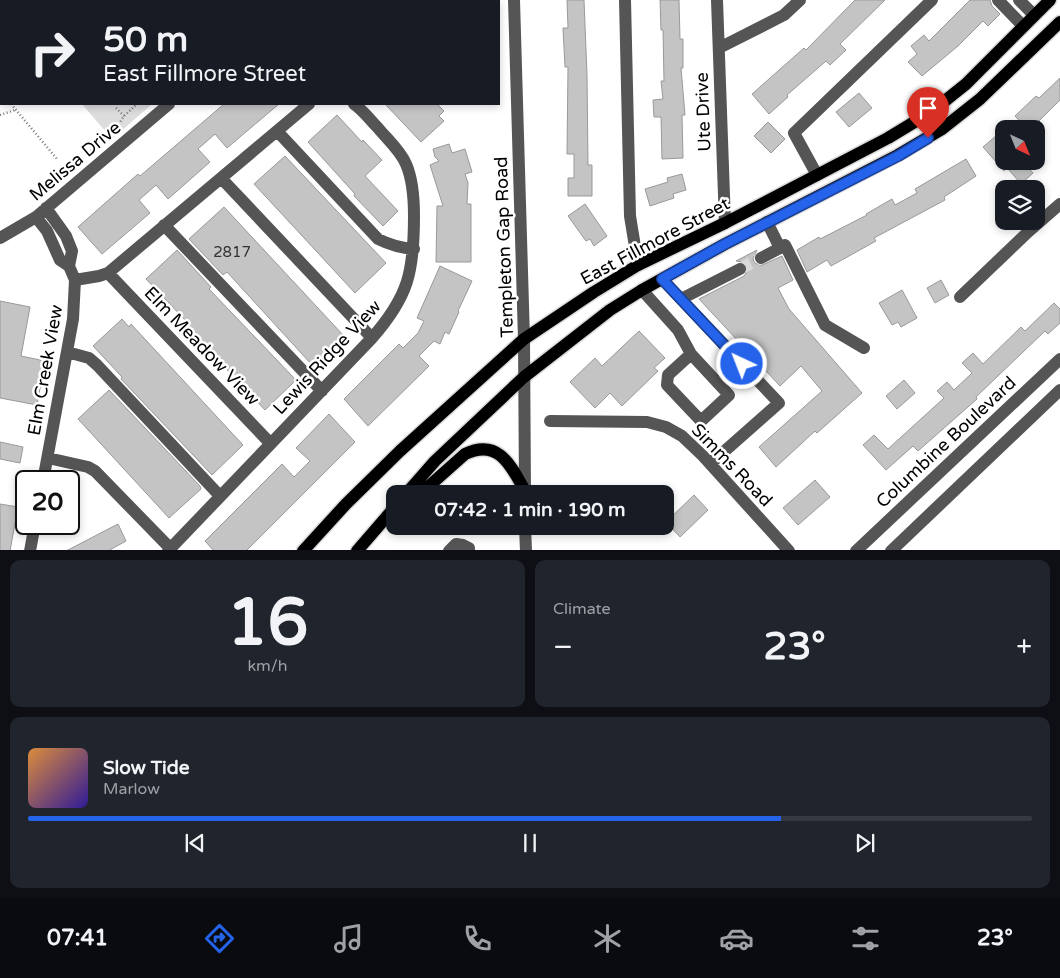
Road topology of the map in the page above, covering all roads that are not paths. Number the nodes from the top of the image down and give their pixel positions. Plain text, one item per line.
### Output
1 (514, 0) edge
2 (625, 0) edge
3 (717, 0) edge
4 (800, 0) edge
5 (932, 0) edge
6 (998, 0) edge
7 (1020, 0) edge
8 (1050, 0) edge
9 (1034, 15) junction
10 (1060, 22) edge
11 (1023, 26) junction
12 (718, 48) junction
13 (169, 105) edge
14 (308, 105) edge
15 (355, 105) edge
16 (277, 131) junction
17 (817, 175) junction
18 (221, 178) junction
19 (1060, 204) edge
20 (46, 208) junction
21 (36, 217) junction
22 (767, 222) junction
23 (725, 223) junction
24 (164, 226) junction
25 (0, 238) edge
26 (780, 248) junction
27 (414, 249) junction
28 (762, 258) tunnel mouth
29 (638, 265) junction
30 (69, 266) junction
31 (740, 269) tunnel mouth
32 (108, 273) junction
33 (662, 279) junction
34 (75, 280) junction
35 (642, 290) junction
36 (960, 297) dead end
37 (682, 299) junction
38 (372, 338) junction
39 (524, 339) junction
40 (864, 348) dead end
41 (67, 352) junction
42 (691, 354) junction
43 (1060, 359) edge
44 (524, 377) junction
45 (1060, 390) edge
46 (322, 391) junction
47 (550, 421) dead end
48 (270, 443) junction
49 (48, 458) junction
50 (710, 464) junction
51 (45, 470) edge
52 (414, 485) edge
53 (430, 485) edge
54 (521, 485) edge
55 (525, 485) edge
56 (220, 496) junction
57 (384, 519) edge
58 (33, 535) edge
59 (525, 535) edge
60 (169, 549) edge
61 (30, 550) edge
62 (303, 550) edge
63 (357, 550) edge
64 (449, 550) edge
65 (469, 550) edge
66 (526, 550) edge
67 (789, 550) edge
68 (856, 550) edge
69 (891, 550) edge

1 - 39 street, Templeton Gap Road
2 - 29 street
3 - 12 street, Ute Drive
4 - 12 street
5 - 17 street
6 - 11 street
7 - 9 street
8 - 9 main road, East Fillmore Street
9 - 11 main road, East Fillmore Street
10 - 22 main road, East Fillmore Street
11 - 17 main road, East Fillmore Street
12 - 23 street, Ute Drive
13 - 20 street, Melissa Drive
14 - 16 street
15 - 27 street, Lewis Ridge View
16 - 18 street
16 - 27 street
17 - 23 main road, East Fillmore Street
18 - 24 street
18 - 38 street
19 - 36 street
20 - 21 street, Melissa Drive
20 - 30 street, Elm Creek View
21 - 25 street, Melissa Drive
21 - 30 street, Elm Creek View
22 - 26 street
22 - 33 main road, East Fillmore Street
23 - 29 main road, East Fillmore Street
24 - 32 street
24 - 46 street
26 - 28 street
26 - 40 street
27 - 38 street, Lewis Ridge View
29 - 39 main road, East Fillmore Street
30 - 34 street, Elm Creek View
31 - 37 street
32 - 34 street
32 - 48 street, Elm Meadow View
33 - 35 main road, East Fillmore Street
33 - 37 street
34 - 41 street, Elm Creek View
35 - 42 street
35 - 44 main road, East Fillmore Street
37 - 50 street
38 - 46 street, Lewis Ridge View
39 - 44 street, Templeton Gap Road
39 - 62 main road, East Fillmore Street
41 - 49 street, Elm Creek View
41 - 56 street
42 - 42 street
43 - 68 street, Columbine Boulevard
44 - 52 main road, East Fillmore Street
44 - 55 street, Templeton Gap Road
45 - 69 street
46 - 48 street, Lewis Ridge View
47 - 50 street, Simms Road
48 - 56 street, Lewis Ridge View
49 - 51 street, Elm Creek View
49 - 60 street
50 - 67 street, Simms Road
53 - 54 main road
56 - 60 street, Lewis Ridge View
57 - 63 main road
58 - 61 street
59 - 66 street
64 - 65 street

